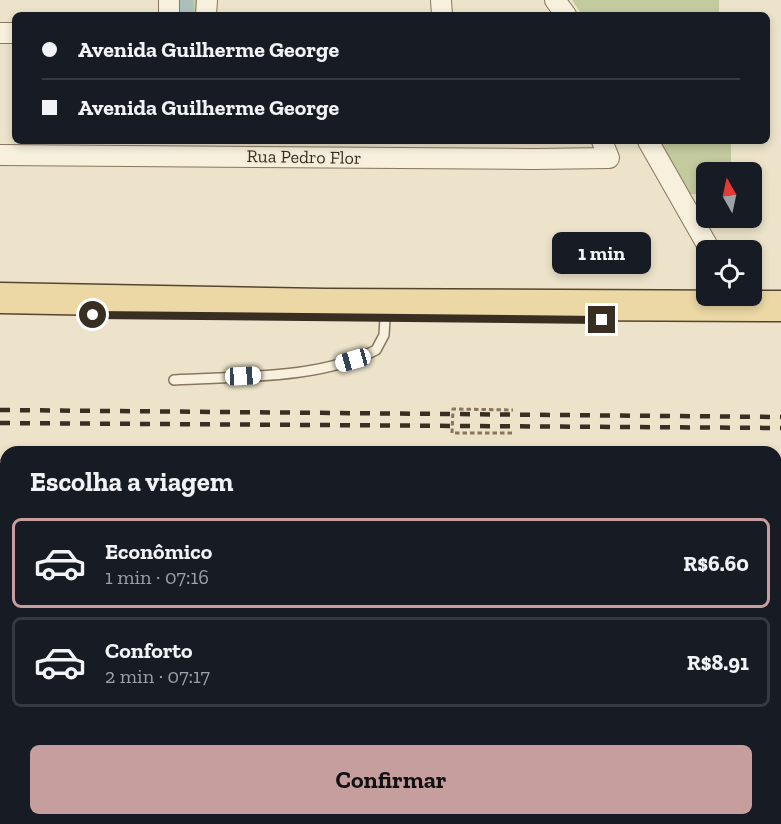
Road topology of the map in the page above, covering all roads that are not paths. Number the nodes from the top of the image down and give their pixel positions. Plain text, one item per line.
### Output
1 (650, 144) edge
2 (169, 148) edge
3 (207, 149) edge
4 (605, 149) edge
5 (0, 155) edge
6 (704, 240) edge
7 (0, 298) edge
8 (781, 306) edge
9 (734, 308) edge
10 (0, 314) edge
11 (386, 318) junction
12 (781, 322) edge
13 (174, 380) dead end

1 - 6 street
2 - 3 street, Rua Pedro Flor
2 - 5 street, Rua Pedro Flor
3 - 4 street, Rua Pedro Flor
7 - 9 main road
8 - 9 main road
9 - 11 main road
9 - 12 main road
10 - 11 main road
11 - 13 lane

